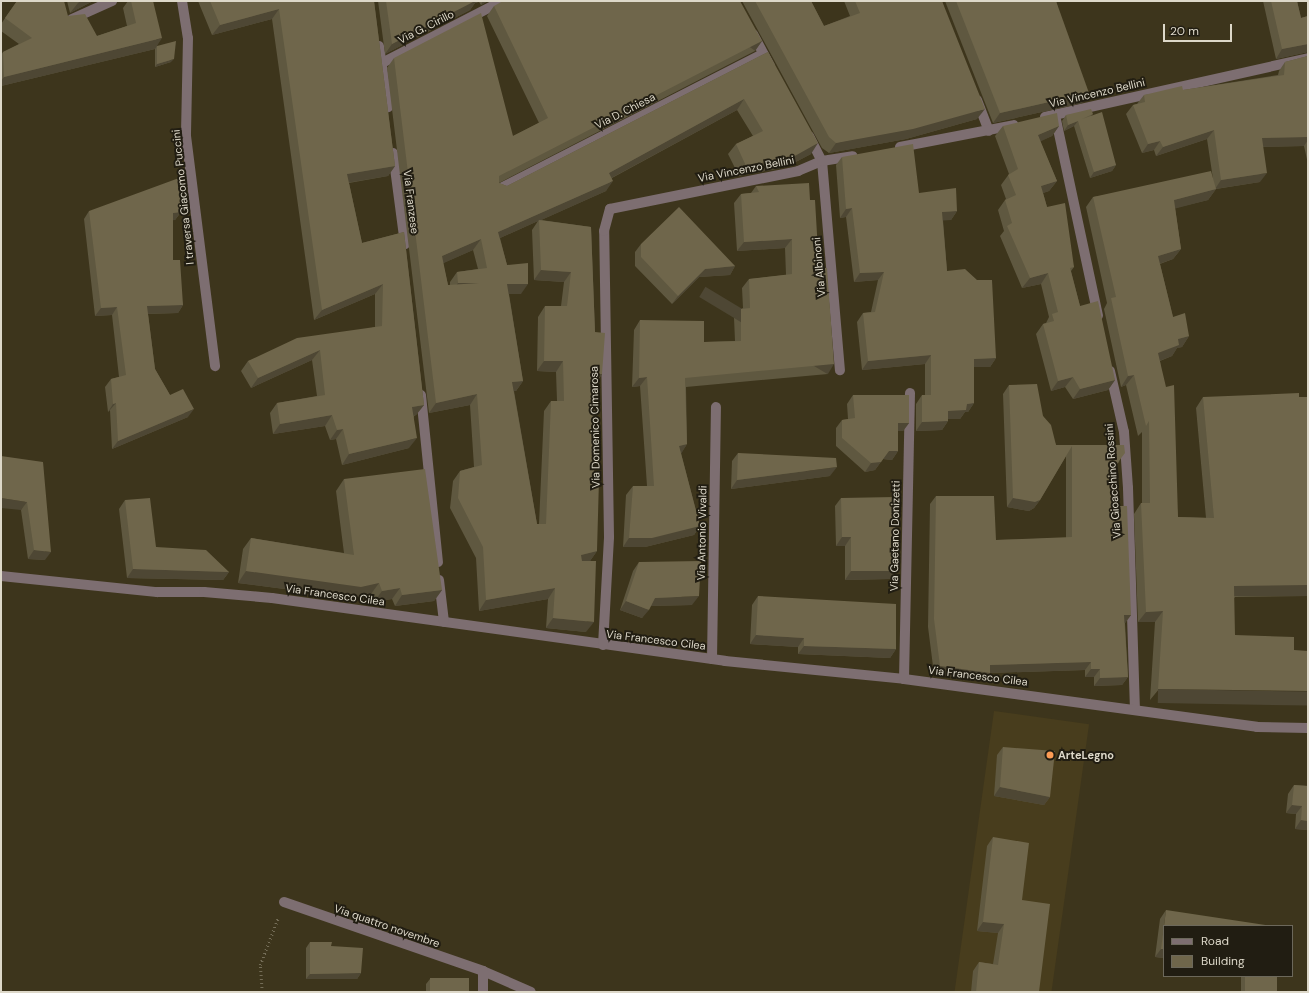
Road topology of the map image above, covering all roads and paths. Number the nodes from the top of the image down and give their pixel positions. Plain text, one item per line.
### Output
1 (112, 1) edge
2 (182, 1) edge
3 (502, 1) edge
4 (63, 8) edge
5 (745, 21) edge
6 (376, 32) edge
7 (763, 54) junction
8 (1308, 58) edge
9 (382, 63) junction
10 (774, 74) edge
11 (972, 88) edge
12 (1054, 114) junction
13 (389, 117) edge
14 (804, 128) edge
15 (990, 131) junction
16 (392, 140) edge
17 (891, 149) edge
18 (868, 153) edge
19 (822, 161) junction
20 (497, 190) edge
21 (610, 209) joint
22 (406, 257) edge
23 (1100, 324) edge
24 (1108, 362) edge
25 (215, 366) dead end
26 (840, 370) dead end
27 (420, 383) edge
28 (910, 393) dead end
29 (716, 407) dead end
30 (1, 576) edge
31 (444, 622) junction
32 (603, 645) junction
33 (712, 659) junction
34 (904, 679) junction
35 (1135, 710) junction
36 (1308, 728) edge
37 (284, 902) joint
38 (483, 971) junction
39 (262, 992) edge
40 (483, 992) edge
41 (531, 992) edge

1 - 4 street
2 - 25 street, I traversa Giacomo Puccini
3 - 9 street, Via G. Cirillo
5 - 7 street
6 - 9 street
7 - 10 street
7 - 20 street, Via D. Chiesa
8 - 12 street, Via Vincenzo Bellini
9 - 13 street
11 - 15 street
12 - 15 street, Via Vincenzo Bellini
12 - 23 street
14 - 19 street
15 - 17 street, Via Vincenzo Bellini
16 - 22 street, Via Franzese
18 - 19 street, Via Vincenzo Bellini
19 - 21 street, Via Vincenzo Bellini
19 - 26 street, Via Albinoni
21 - 32 street, Via Domenico Cimarosa
24 - 35 street, Via Gioacchino Rossini
27 - 31 street
28 - 34 street, Via Gaetano Donizetti
29 - 33 street, Via Antonio Vivaldi
30 - 31 street, Via Francesco Cilea
31 - 32 street, Via Francesco Cilea
32 - 33 street, Via Francesco Cilea
33 - 34 street, Via Francesco Cilea
34 - 35 street, Via Francesco Cilea
35 - 36 street, Via Francesco Cilea
37 - 38 street, Via quattro novembre
37 - 39 path
38 - 40 street
38 - 41 street, Via quattro novembre

